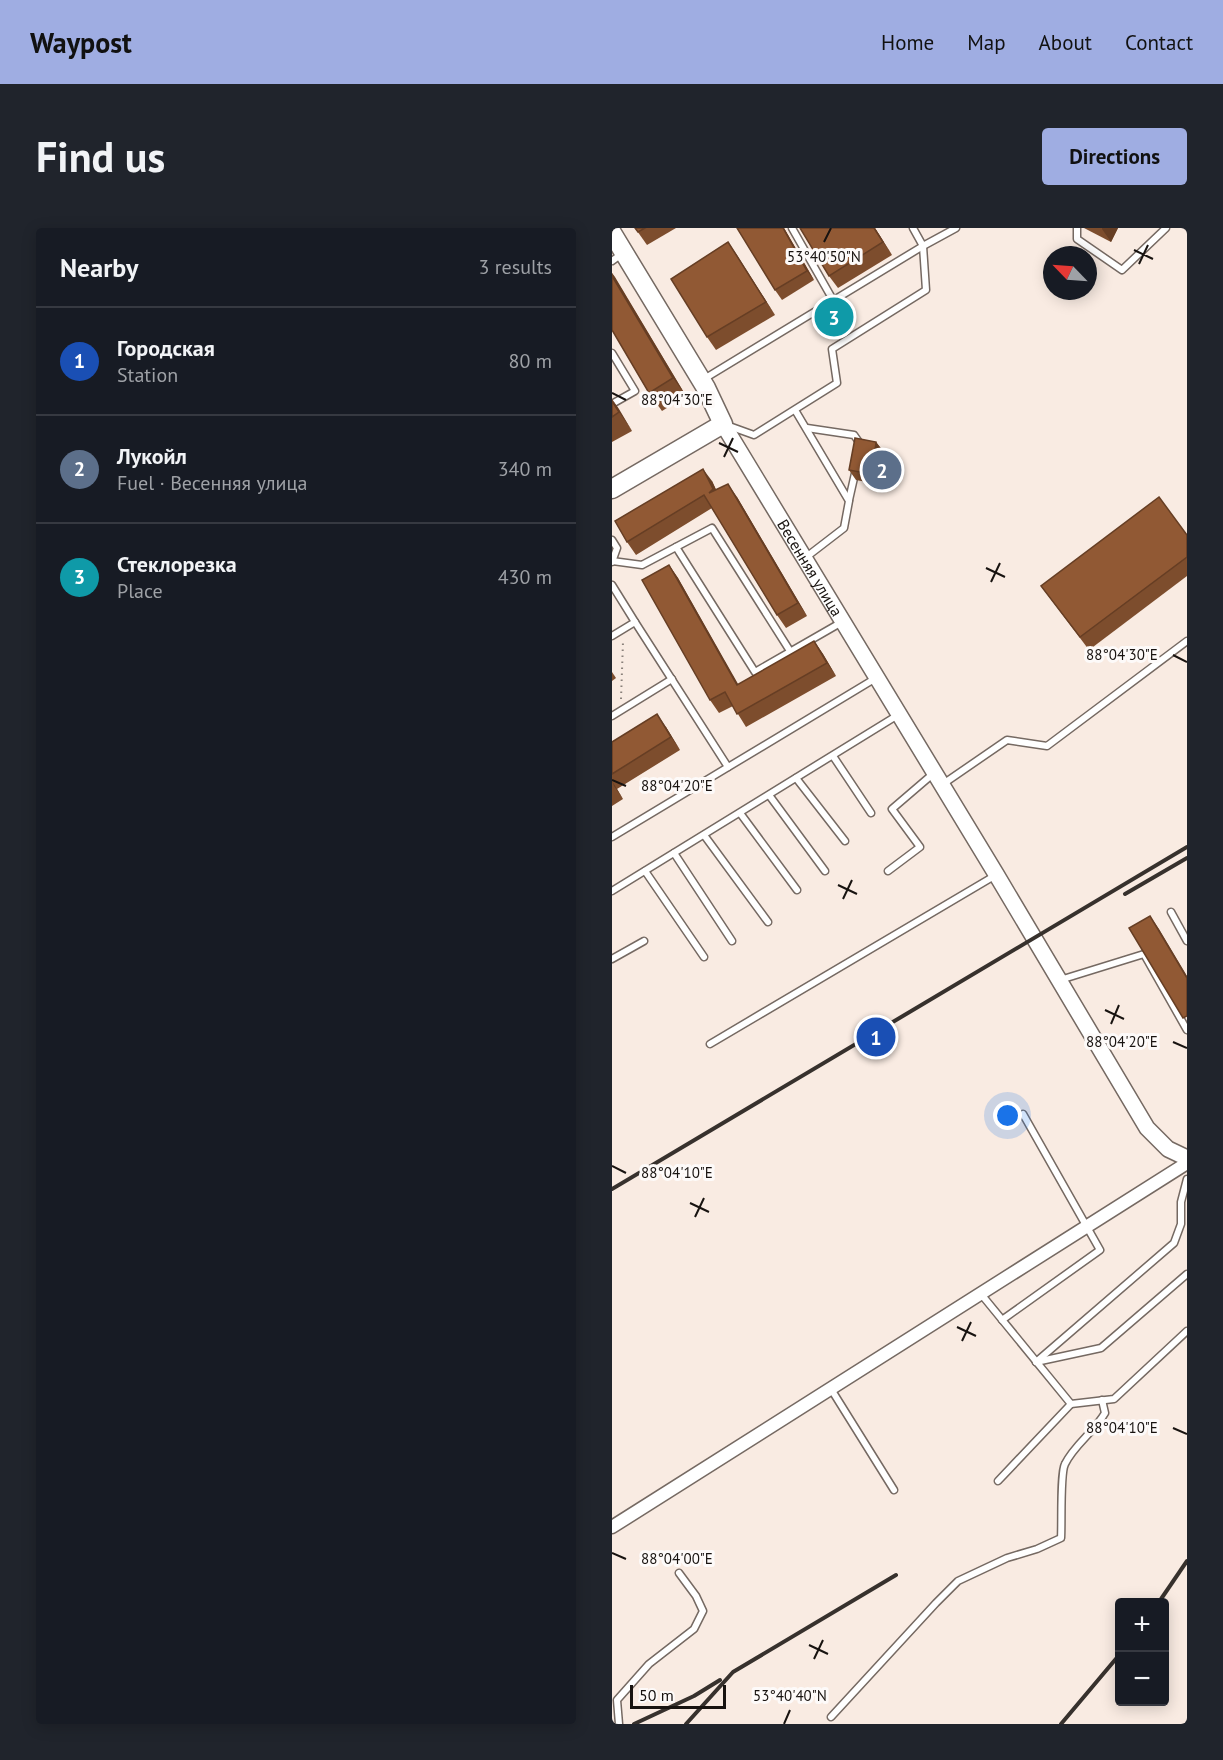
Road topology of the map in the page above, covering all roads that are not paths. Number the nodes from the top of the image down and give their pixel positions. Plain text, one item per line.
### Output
1 (792, 228) edge
2 (913, 228) edge
3 (956, 228) edge
4 (1077, 228) edge
5 (1166, 228) edge
6 (612, 233) edge
7 (923, 246) junction
8 (618, 257) edge
9 (833, 300) junction
10 (612, 353) edge
11 (701, 381) junction
12 (612, 404) edge
13 (795, 410) junction
14 (723, 424) junction
15 (807, 429) junction
16 (859, 456) edge
17 (856, 467) edge
18 (612, 489) edge
19 (849, 501) junction
20 (612, 540) edge
21 (676, 547) junction
22 (805, 559) junction
23 (612, 562) edge
24 (612, 585) edge
25 (843, 621) junction
26 (635, 622) junction
27 (612, 636) edge
28 (1187, 640) edge
29 (790, 651) junction
30 (877, 677) junction
31 (672, 679) junction
32 (899, 714) junction
33 (612, 716) edge
34 (832, 756) junction
35 (728, 767) junction
36 (796, 778) junction
37 (938, 779) junction
38 (769, 795) junction
39 (740, 813) junction
40 (871, 813) dead end
41 (704, 835) junction
42 (612, 837) edge
43 (845, 841) dead end
44 (674, 853) junction
45 (645, 871) junction
46 (825, 871) dead end
47 (888, 871) dead end
48 (996, 874) junction
49 (797, 890) dead end
50 (612, 891) edge
51 (1171, 912) dead end
52 (768, 922) dead end
53 (644, 940) dead end
54 (1187, 940) edge
55 (732, 941) dead end
56 (705, 957) dead end
57 (612, 959) edge
58 (1059, 980) junction
59 (1187, 1030) edge
60 (710, 1044) dead end
61 (1023, 1114) dead end
62 (1187, 1158) edge
63 (1187, 1163) edge
64 (1187, 1179) edge
65 (1087, 1227) junction
66 (1187, 1274) edge
67 (981, 1294) junction
68 (1002, 1320) junction
69 (1187, 1332) edge
70 (1036, 1362) junction
71 (831, 1389) junction
72 (1102, 1400) junction
73 (1071, 1404) junction
74 (998, 1481) dead end
75 (894, 1490) dead end
76 (612, 1527) edge
77 (679, 1573) dead end
78 (615, 1701) edge
79 (831, 1717) dead end
80 (619, 1724) edge

1 - 9 lane
2 - 7 lane
3 - 7 lane
4 - 5 lane
6 - 8 main road, Весенняя улица
7 - 9 lane
7 - 13 lane
8 - 11 main road, Весенняя улица
9 - 11 lane
10 - 12 lane
11 - 14 main road, Весенняя улица
13 - 14 lane
13 - 15 lane
14 - 18 main road
14 - 22 street, Весенняя улица
15 - 16 lane
15 - 19 lane
17 - 19 lane
19 - 22 lane
20 - 23 lane
21 - 23 lane
21 - 29 lane
21 - 29 lane
22 - 25 street, Весенняя улица
24 - 26 lane
25 - 29 lane
25 - 30 street, Весенняя улица
26 - 27 lane
26 - 31 lane
28 - 37 lane
30 - 32 street, Весенняя улица
30 - 35 lane
31 - 33 lane
31 - 35 lane
32 - 34 lane
32 - 37 street, Весенняя улица
34 - 36 lane
34 - 40 lane
35 - 42 lane
36 - 38 lane
36 - 43 lane
37 - 47 lane
37 - 48 street, Весенняя улица
38 - 39 lane
38 - 46 lane
39 - 41 lane
39 - 49 lane
41 - 44 lane
41 - 52 lane
44 - 45 lane
44 - 55 lane
45 - 50 lane
45 - 56 lane
48 - 58 street, Весенняя улица
48 - 60 lane
51 - 54 lane
53 - 57 lane
58 - 59 lane
58 - 62 street, Весенняя улица
61 - 65 lane
63 - 65 street
64 - 70 lane
65 - 67 street
65 - 68 lane
66 - 70 lane
67 - 68 lane
67 - 71 street
68 - 70 lane
69 - 72 lane
70 - 73 lane
71 - 75 lane
71 - 76 street
72 - 73 lane
72 - 79 lane
73 - 74 lane
77 - 78 lane
78 - 80 lane

